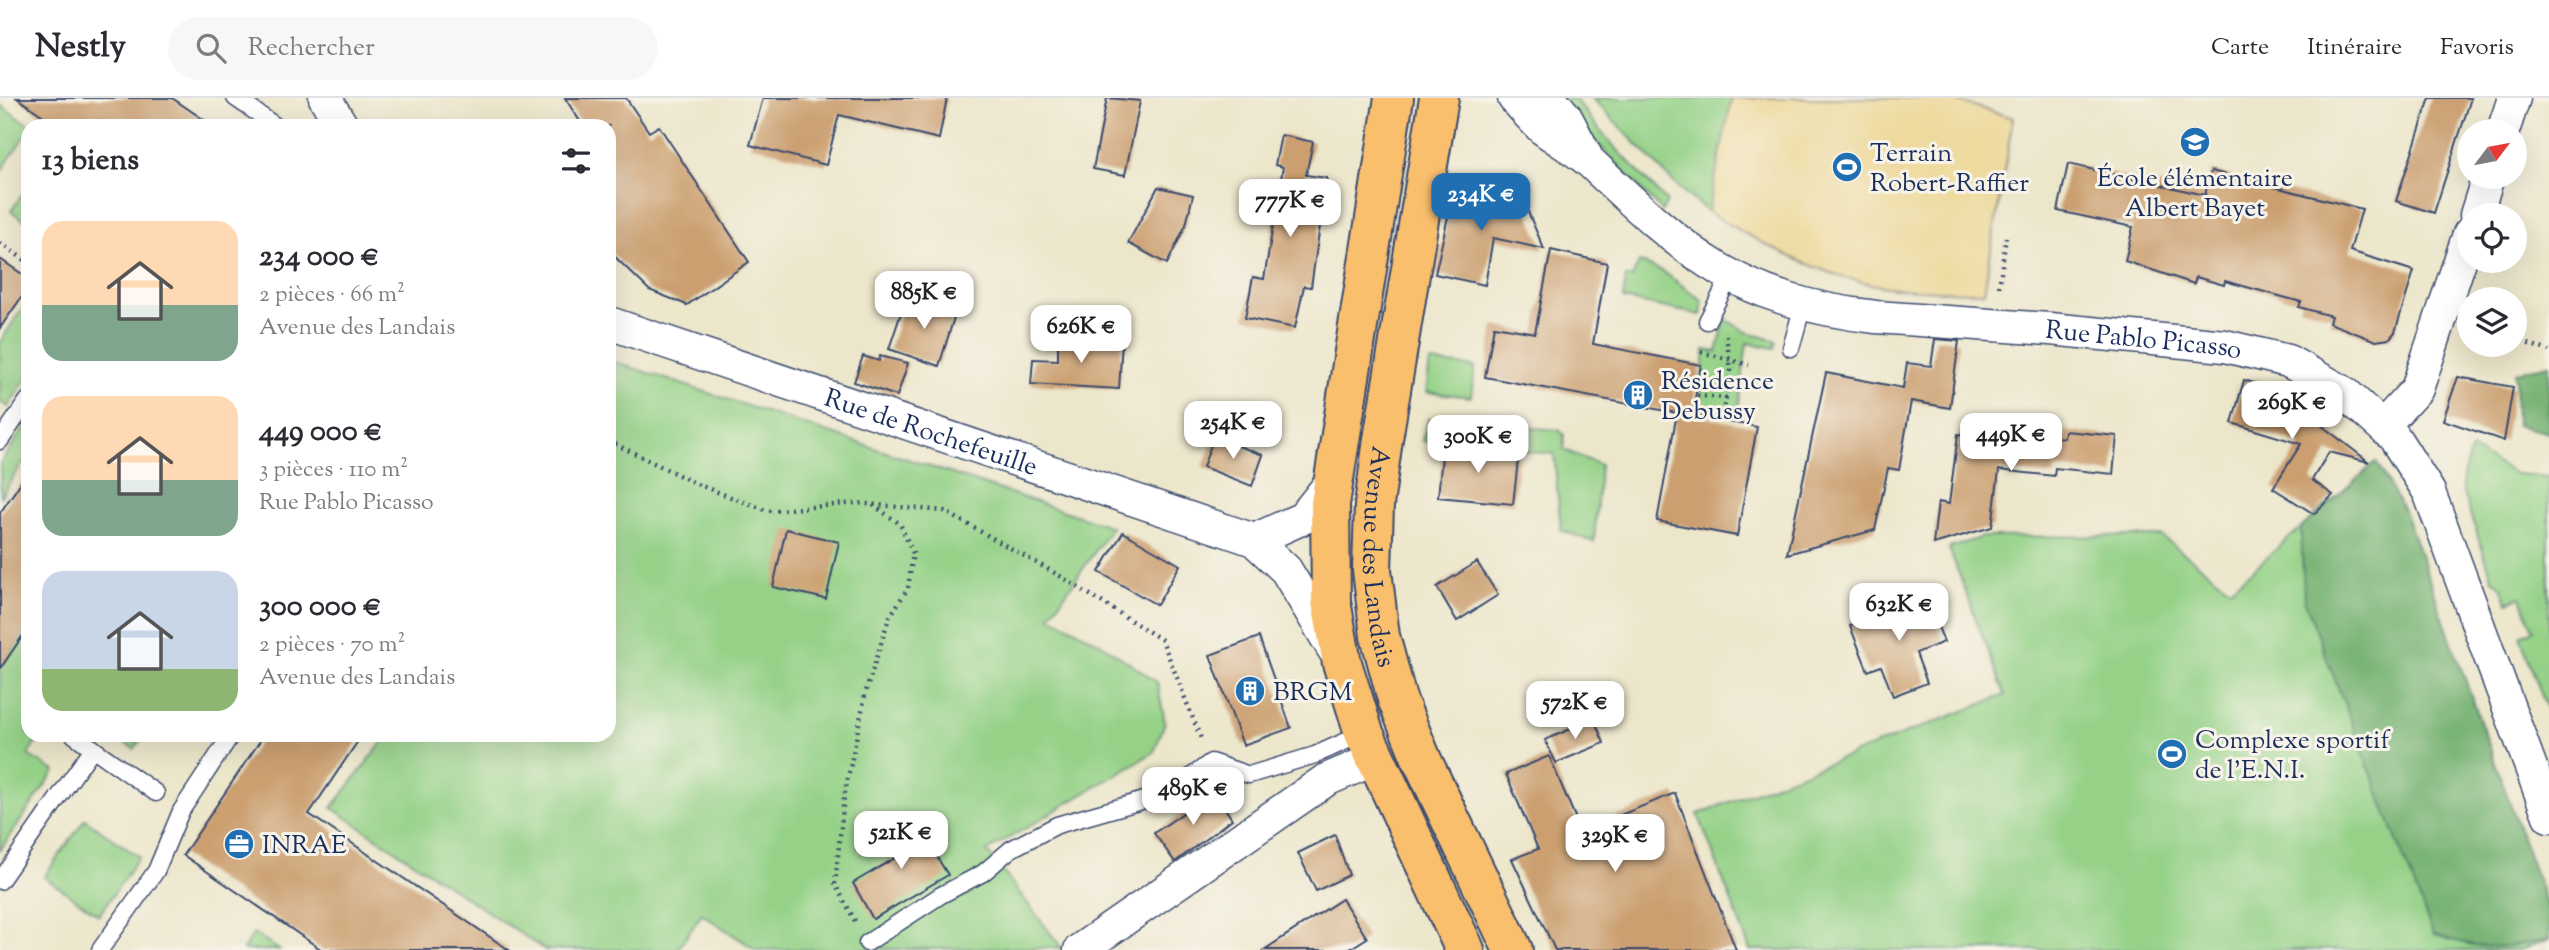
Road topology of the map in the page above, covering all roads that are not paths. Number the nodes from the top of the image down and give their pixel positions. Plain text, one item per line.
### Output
1 (235, 98) edge
2 (1394, 98) edge
3 (1439, 98) edge
4 (1514, 98) edge
5 (1550, 98) edge
6 (2514, 98) edge
7 (266, 119) edge
8 (2507, 119) edge
9 (1588, 160) junction
10 (2457, 270) edge
11 (1730, 277) junction
12 (1802, 305) junction
13 (1709, 318) road end
14 (616, 325) edge
15 (1790, 348) dead end
16 (21, 406) edge
17 (6, 419) edge
18 (2383, 426) junction
19 (0, 441) edge
20 (1334, 479) junction
21 (1254, 540) junction
22 (1342, 663) junction
23 (84, 742) edge
24 (226, 742) edge
25 (1369, 746) junction
26 (93, 748) junction
27 (156, 793) dead end
28 (2549, 816) edge
29 (0, 881) edge
30 (867, 943) road end
31 (100, 950) edge
32 (1080, 950) edge
33 (1465, 950) edge
34 (1513, 950) edge

1 - 7 lane
2 - 20 main road, Avenue des Landais
3 - 34 main road, Avenue des Landais
4 - 9 street, Rue Pablo Picasso
5 - 9 street, Rue Pablo Picasso
6 - 8 street
9 - 11 street, Rue Pablo Picasso
10 - 18 street
11 - 12 street, Rue Pablo Picasso
11 - 13 lane
12 - 15 lane
12 - 18 street, Rue Pablo Picasso
14 - 21 street, Rue de Rochefeuille
16 - 17 lane
17 - 19 lane
18 - 28 street, Rue Pablo Picasso
20 - 21 street
20 - 22 main road, Avenue des Landais
21 - 22 street, Rue de Rochefeuille
22 - 25 main road, Avenue des Landais
23 - 26 lane
24 - 31 lane
25 - 30 lane
25 - 32 street
25 - 33 main road, Avenue des Landais
26 - 27 lane
26 - 29 lane

